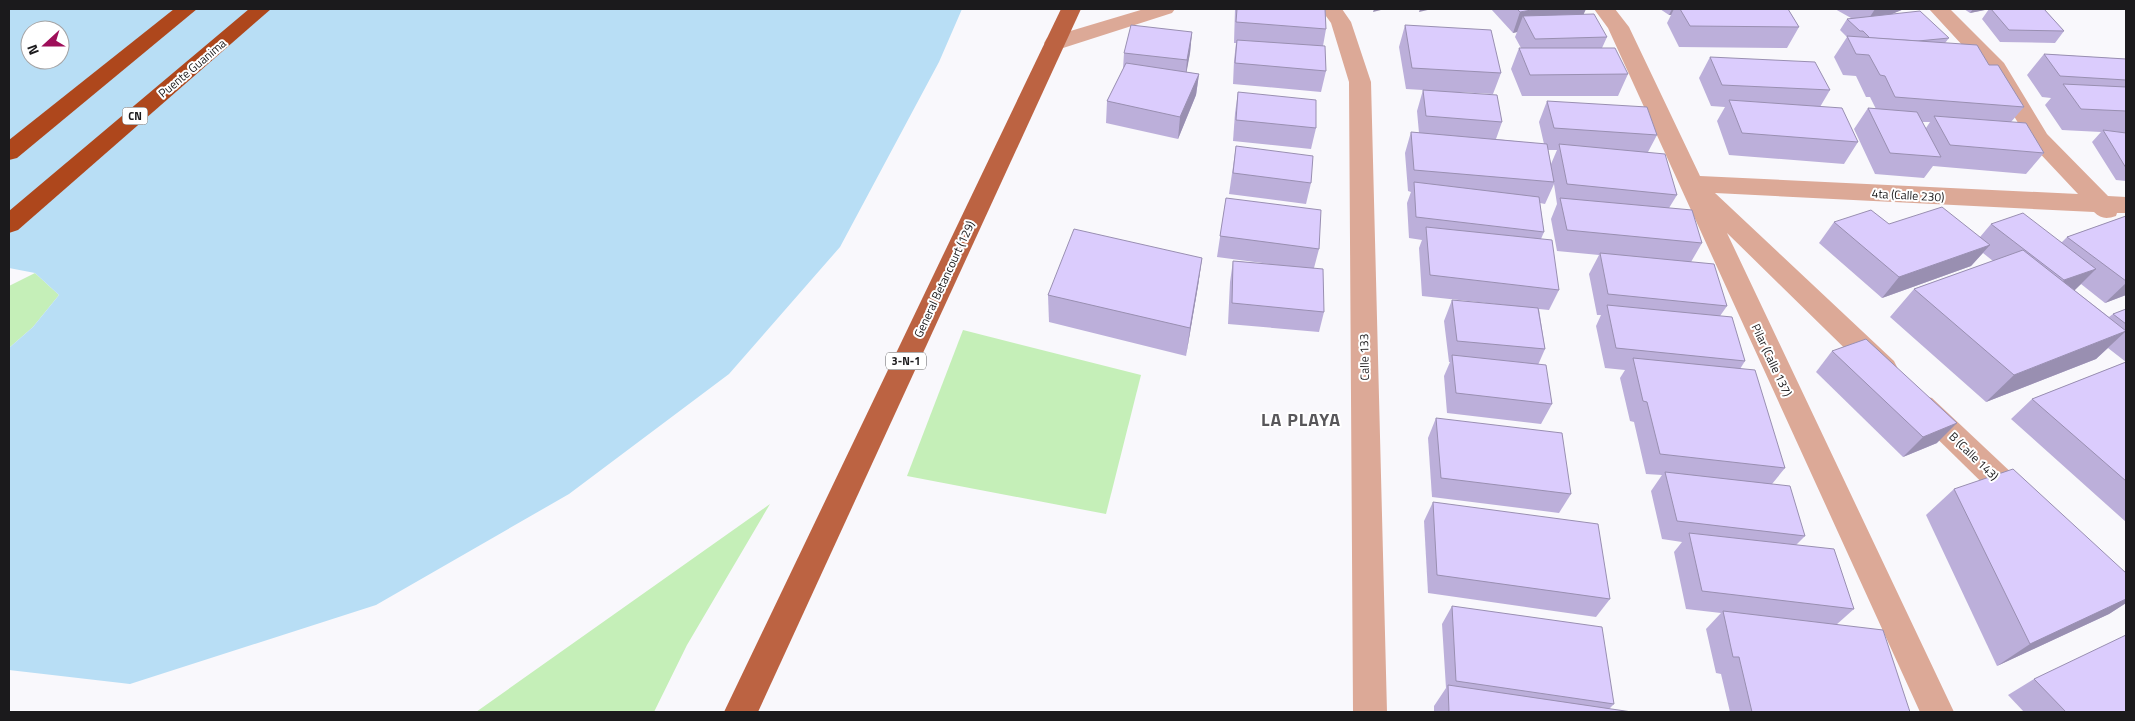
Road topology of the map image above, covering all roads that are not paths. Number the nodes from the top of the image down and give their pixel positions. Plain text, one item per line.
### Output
1 (187, 9) edge
2 (261, 9) edge
3 (1071, 9) edge
4 (1165, 9) edge
5 (1332, 9) edge
6 (1604, 9) edge
7 (1939, 9) edge
8 (1055, 43) junction
9 (9, 152) edge
10 (1690, 184) junction
11 (2099, 204) junction
12 (2126, 205) edge
13 (9, 224) edge
14 (2126, 224) edge
15 (2042, 522) edge
16 (741, 712) edge
17 (1370, 712) edge
18 (1937, 712) edge

1 - 9 highway
2 - 13 highway, Puente Guanima / CN
3 - 8 main road, General Betancourt (129) / 3-N-1
4 - 8 street
5 - 17 street, Calle 133
6 - 10 street, Pilar (Calle 137)
7 - 11 street
8 - 16 main road, General Betancourt (129) / 3-N-1
10 - 11 street, 4ta (Calle 230)
10 - 15 street, B (Calle 143)
10 - 18 street, Pilar (Calle 137)
11 - 12 street, 4ta (Calle 230)
11 - 14 street

